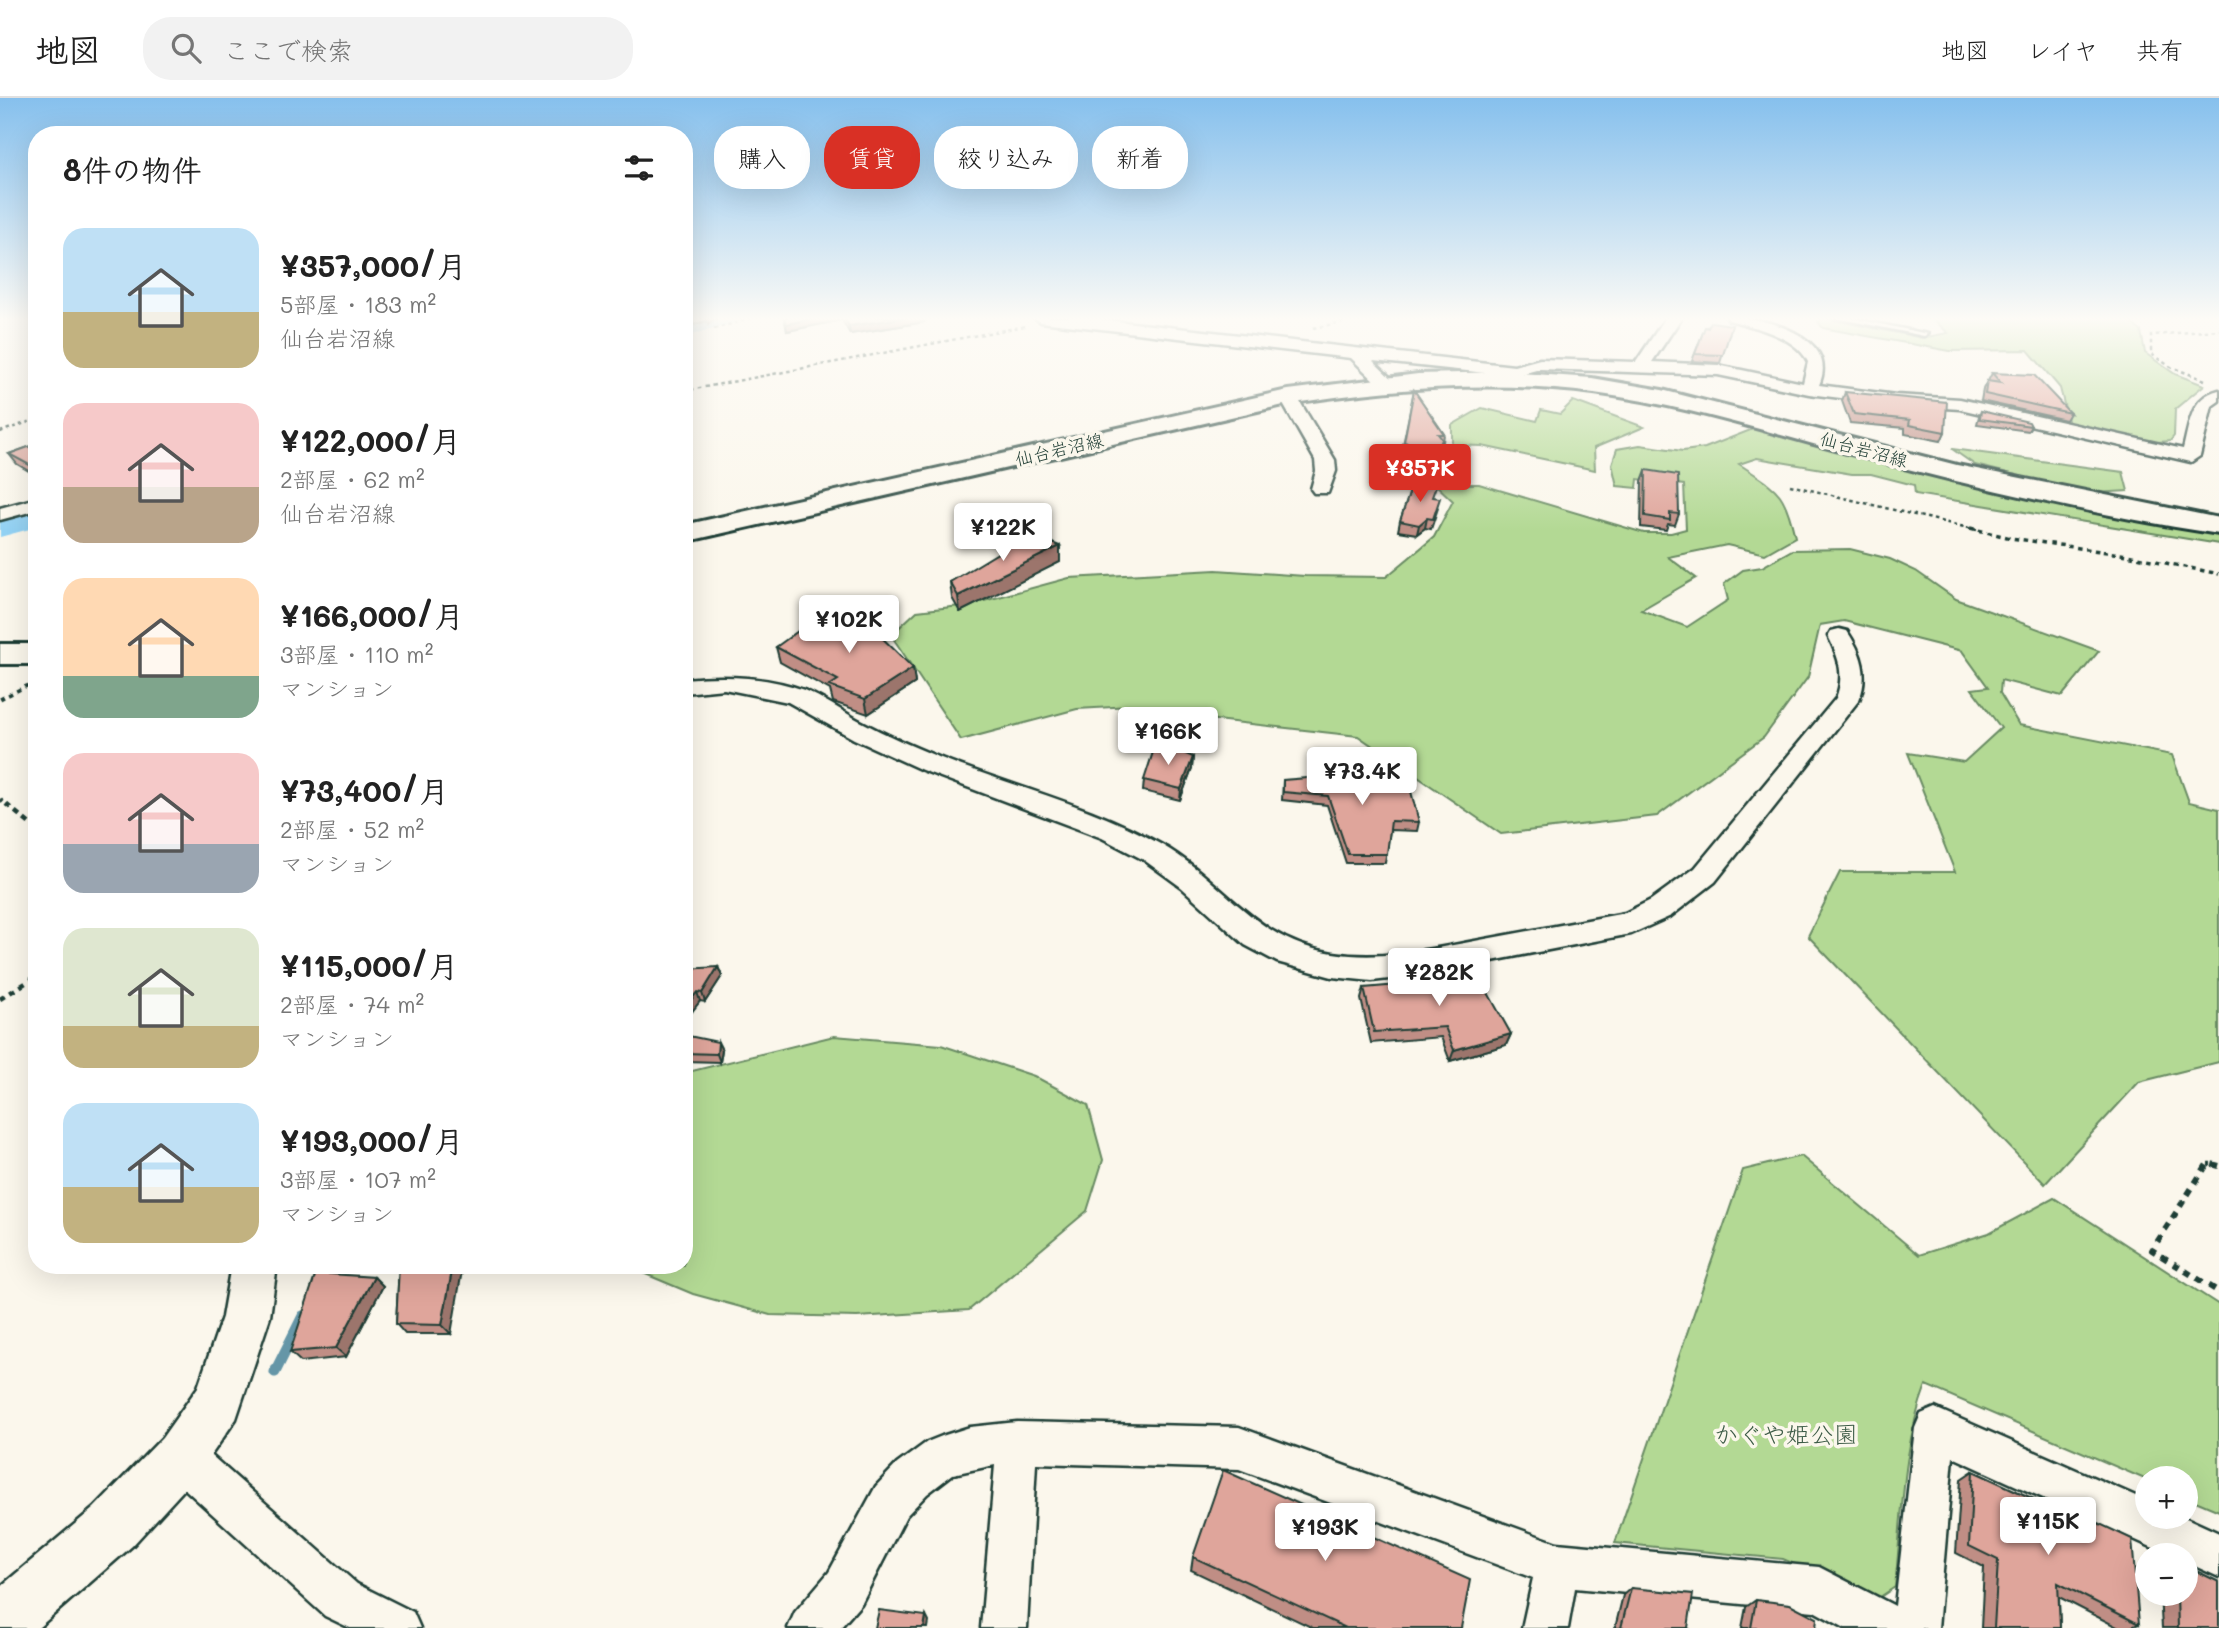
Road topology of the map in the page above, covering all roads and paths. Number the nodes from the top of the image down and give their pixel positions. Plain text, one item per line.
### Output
1 (1349, 388) edge
2 (1599, 388) edge
3 (2214, 388) edge
4 (1809, 389) edge
5 (1288, 397) junction
6 (28, 422) edge
7 (0, 432) edge
8 (1790, 485) dead end
9 (1321, 489) dead end
10 (28, 506) edge
11 (0, 514) edge
12 (2219, 526) edge
13 (693, 532) edge
14 (2219, 574) edge
15 (1839, 636) dead end
16 (0, 654) edge
17 (28, 654) edge
18 (28, 685) edge
19 (693, 685) edge
20 (0, 699) edge
21 (0, 799) edge
22 (28, 822) edge
23 (28, 982) edge
24 (0, 999) edge
25 (2219, 1166) edge
26 (253, 1274) edge
27 (2219, 1292) edge
28 (1017, 1442) junction
29 (180, 1456) junction
30 (2219, 1555) edge
31 (1557, 1565) junction
32 (0, 1624) edge
33 (397, 1628) edge
34 (811, 1628) edge
35 (1004, 1628) edge
36 (1545, 1628) edge
37 (1890, 1628) edge
38 (1915, 1628) edge

1 - 5 main road, 仙台岩沼線
2 - 12 main road, 仙台岩沼線
3 - 4 street
5 - 9 street
5 - 13 main road, 仙台岩沼線
6 - 7 path
8 - 14 path
10 - 11 street
15 - 19 street
16 - 17 main road
18 - 20 path
21 - 22 path
23 - 24 path
25 - 27 path
26 - 29 street
28 - 31 street
28 - 34 street
28 - 35 street
29 - 32 street
29 - 33 street
30 - 38 street
31 - 36 street
31 - 37 street

